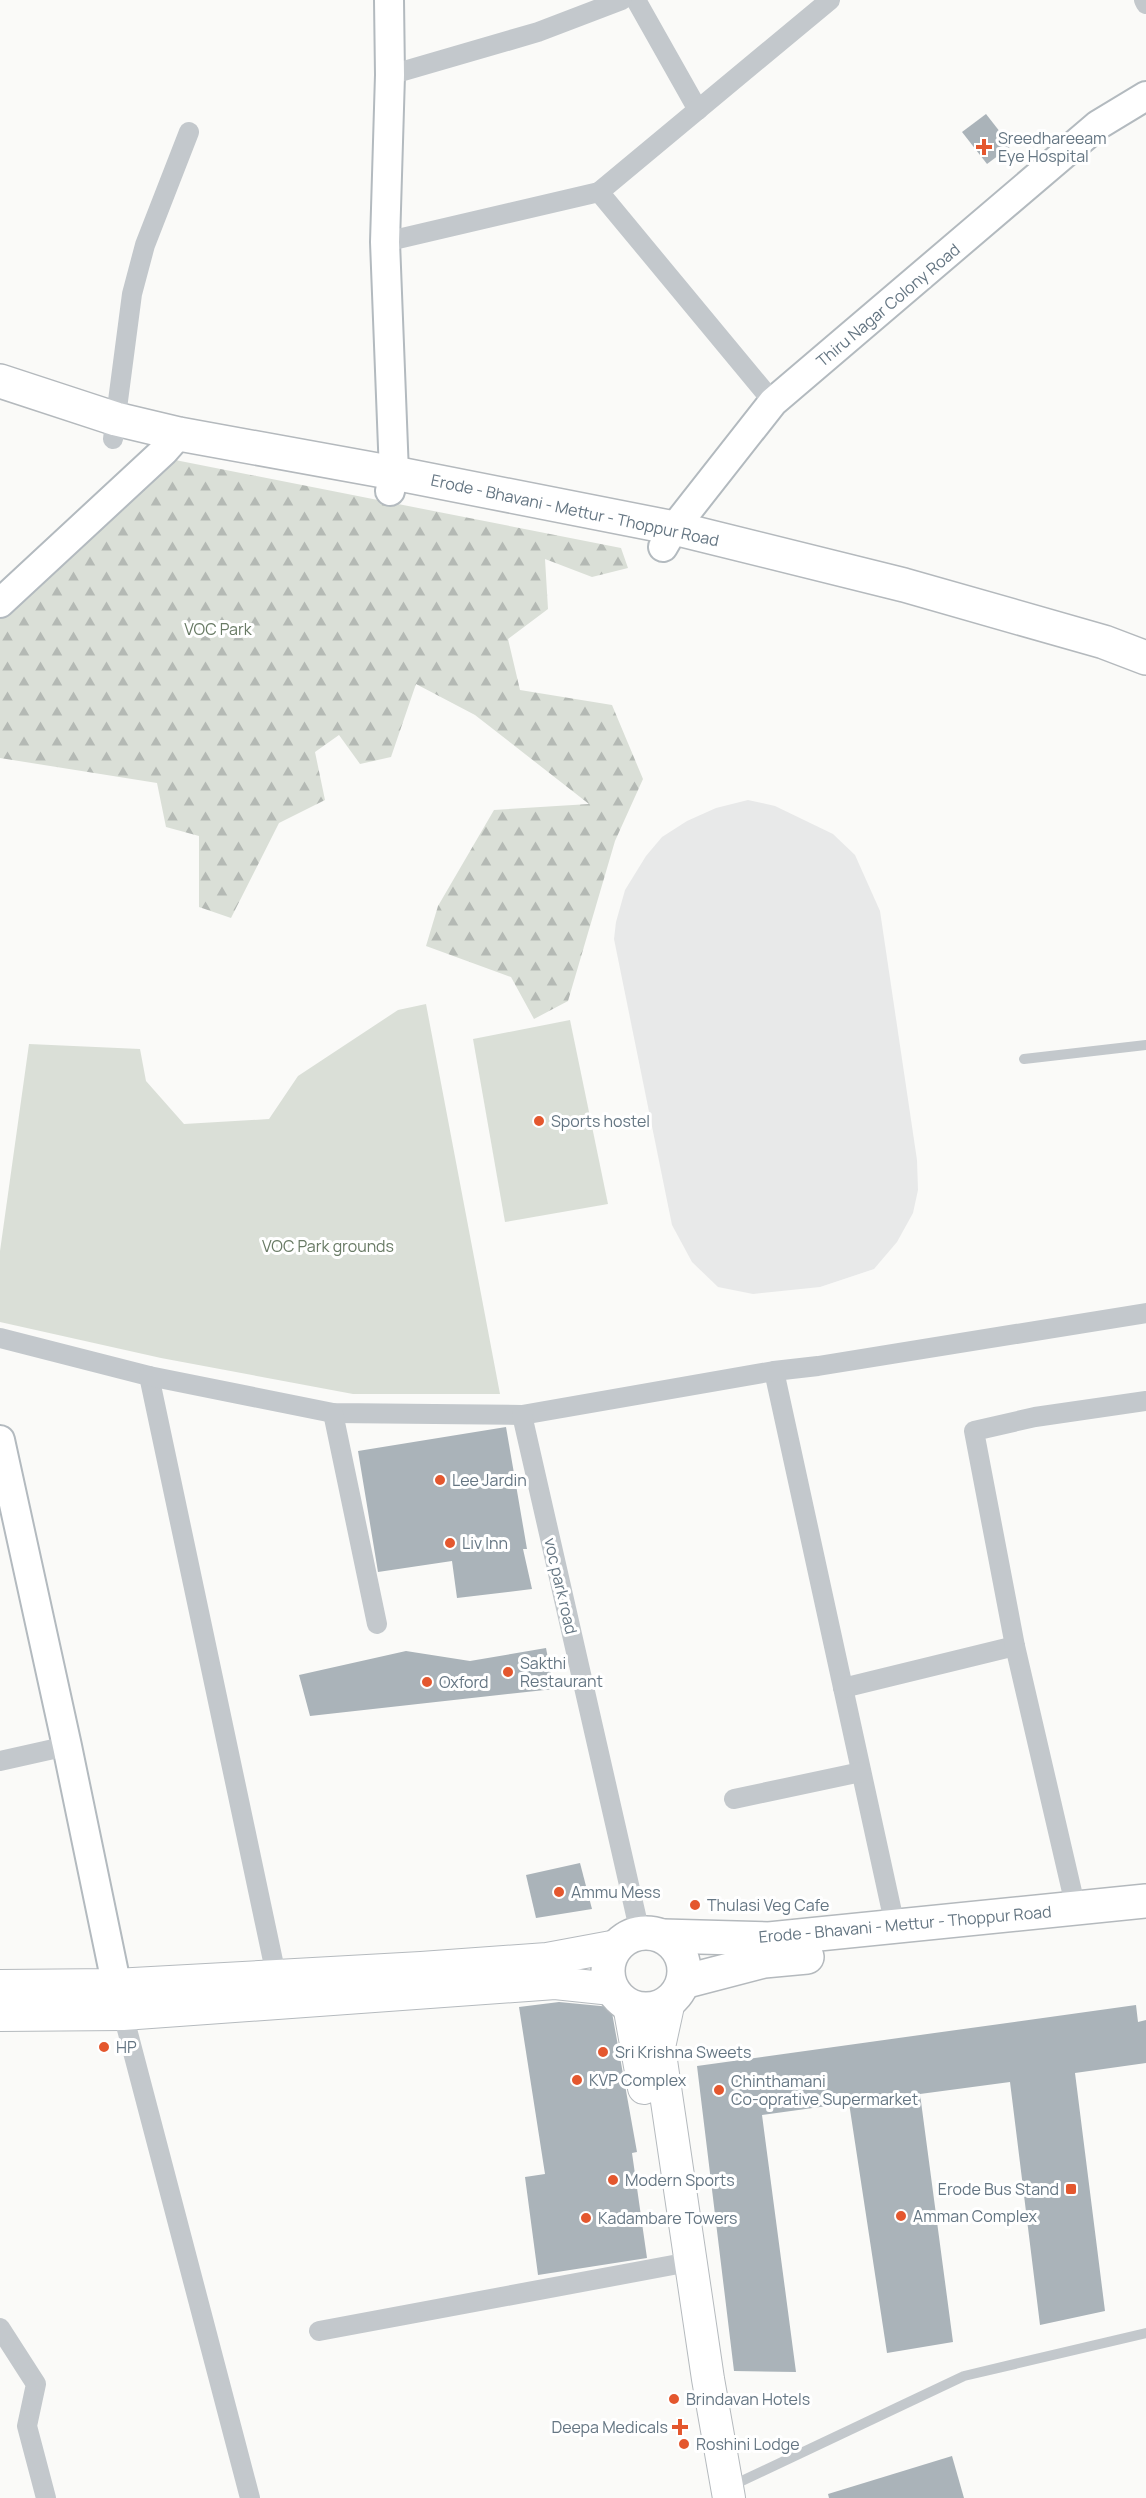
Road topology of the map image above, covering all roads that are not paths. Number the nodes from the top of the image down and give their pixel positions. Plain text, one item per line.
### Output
1 (389, 0) edge
2 (622, 0) edge
3 (636, 0) edge
4 (830, 0) edge
5 (390, 75) junction
6 (1146, 96) edge
7 (698, 110) junction
8 (189, 132) dead end
9 (599, 192) junction
10 (385, 242) junction
11 (0, 381) edge
12 (0, 402) edge
13 (773, 402) junction
14 (115, 429) junction
15 (172, 442) junction
16 (392, 482) junction
17 (668, 538) junction
18 (0, 603) edge
19 (1146, 658) edge
20 (1146, 675) edge
21 (1146, 1045) edge
22 (1024, 1059) dead end
23 (1146, 1313) edge
24 (0, 1338) edge
25 (774, 1371) junction
26 (149, 1376) junction
27 (1146, 1401) edge
28 (333, 1413) junction
29 (522, 1415) junction
30 (0, 1440) edge
31 (377, 1624) dead end
32 (1015, 1646) junction
33 (843, 1688) junction
34 (67, 1746) junction
35 (0, 1761) edge
36 (861, 1772) junction
37 (734, 1799) dead end
38 (1146, 1900) edge
39 (1076, 1909) junction
40 (1146, 1921) edge
41 (895, 1926) junction
42 (640, 1938) junction
43 (276, 1975) junction
44 (0, 1986) edge
45 (676, 1992) junction
46 (621, 1997) junction
47 (119, 2000) junction
48 (0, 2015) edge
49 (673, 2265) junction
50 (0, 2328) edge
51 (319, 2331) dead end
52 (1146, 2333) edge
53 (721, 2495) edge
54 (46, 2498) edge
55 (250, 2498) edge

1 - 5 main road
2 - 5 street
3 - 7 street
4 - 7 street
5 - 10 main road
6 - 13 main road, Thiru Nagar Colony Road
7 - 9 street
8 - 14 street
9 - 10 street
9 - 13 street
10 - 16 main road
11 - 14 highway, Erode - Bhavani - Mettur - Thoppur Road
12 - 14 highway, Erode - Bhavani - Mettur - Thoppur Road
13 - 17 main road, Thiru Nagar Colony Road
14 - 15 highway, Erode - Bhavani - Mettur - Thoppur Road
15 - 16 highway, Erode - Bhavani - Mettur - Thoppur Road
15 - 18 main road
16 - 17 highway, Erode - Bhavani - Mettur - Thoppur Road
17 - 19 highway, Erode - Bhavani - Mettur - Thoppur Road
17 - 20 highway, Erode - Bhavani - Mettur - Thoppur Road
21 - 22 lane
23 - 25 street
24 - 26 street
25 - 29 street
25 - 33 street
26 - 28 street
26 - 43 street
27 - 32 street
28 - 29 street
28 - 31 street
29 - 42 street, voc park road
30 - 34 main road
32 - 33 street
32 - 39 street
33 - 36 street
34 - 35 street
34 - 47 main road
36 - 37 street
36 - 41 street
38 - 39 highway, Erode - Bhavani - Mettur - Thoppur Road
39 - 41 highway, Erode - Bhavani - Mettur - Thoppur Road
40 - 45 highway, Erode - Bhavani - Mettur - Thoppur Road
41 - 42 highway, Erode - Bhavani - Mettur - Thoppur Road
42 - 43 main road
42 - 45 highway
42 - 46 highway
43 - 47 main road
44 - 47 main road
45 - 46 highway, Erode - Bhavani - Mettur - Thoppur Road
45 - 53 main road
46 - 47 main road
46 - 49 main road
47 - 48 main road
47 - 55 street
49 - 51 street
49 - 53 main road
50 - 54 street
52 - 53 lane

